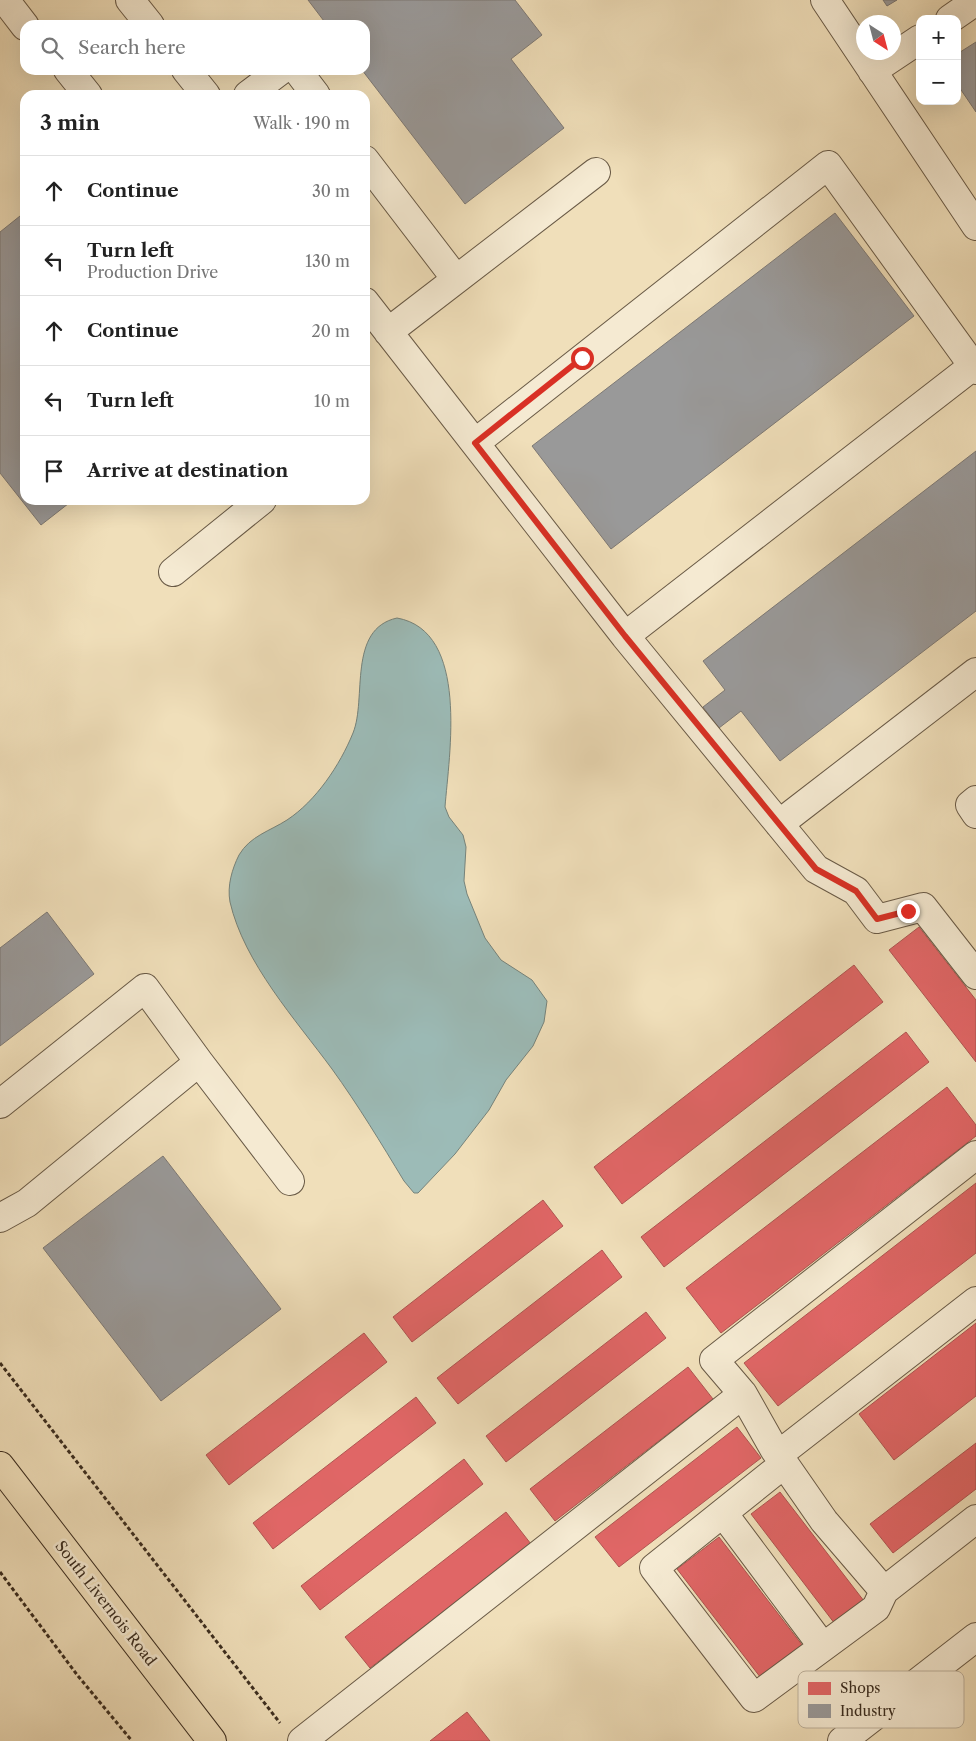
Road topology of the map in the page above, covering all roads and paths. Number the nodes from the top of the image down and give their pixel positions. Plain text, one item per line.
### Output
1 (5, 0) edge
2 (130, 0) edge
3 (825, 0) edge
4 (976, 1) edge
5 (956, 15) edge
6 (20, 20) edge
7 (146, 20) edge
8 (916, 42) edge
9 (872, 71) junction
10 (72, 75) edge
11 (190, 75) edge
12 (274, 75) edge
13 (300, 75) edge
14 (84, 90) edge
15 (202, 90) edge
16 (255, 90) edge
17 (312, 90) edge
18 (370, 167) edge
19 (596, 172) dead end
20 (976, 226) edge
21 (456, 279) junction
22 (370, 309) edge
23 (388, 332) junction
24 (975, 368) edge
25 (475, 443) junction
26 (256, 505) edge
27 (173, 572) dead end
28 (625, 636) junction
29 (976, 672) edge
30 (976, 800) edge
31 (976, 814) edge
32 (779, 824) junction
33 (976, 975) edge
34 (199, 1062) junction
35 (0, 1104) edge
36 (976, 1155) edge
37 (290, 1181) dead end
38 (0, 1218) edge
39 (976, 1301) edge
40 (0, 1362) edge
41 (743, 1394) junction
42 (781, 1460) junction
43 (0, 1466) edge
44 (723, 1513) junction
45 (976, 1519) edge
46 (0, 1572) edge
47 (884, 1591) junction
48 (976, 1637) edge
49 (823, 1647) junction
50 (932, 1671) edge
51 (859, 1728) edge
52 (292, 1733) edge
53 (132, 1741) edge
54 (212, 1741) edge
55 (842, 1741) edge

1 - 6 street
2 - 7 street
3 - 9 street
4 - 5 street
8 - 9 street
9 - 20 street
10 - 14 street
11 - 15 street
12 - 16 street
13 - 17 street
18 - 21 street
19 - 21 street
21 - 23 street
22 - 23 street
23 - 25 street
24 - 25 street
24 - 28 street
25 - 28 street
26 - 27 street
28 - 32 street
29 - 32 street
30 - 31 street
32 - 33 street
34 - 35 street
34 - 37 street
34 - 38 street
36 - 41 street
39 - 42 street
40 - 52 path
41 - 42 street
41 - 52 street
42 - 44 street
42 - 47 street
43 - 54 main road, South Livernois Road
44 - 49 street
44 - 49 street
45 - 47 street
46 - 53 path
47 - 49 street
48 - 50 street
51 - 55 street

